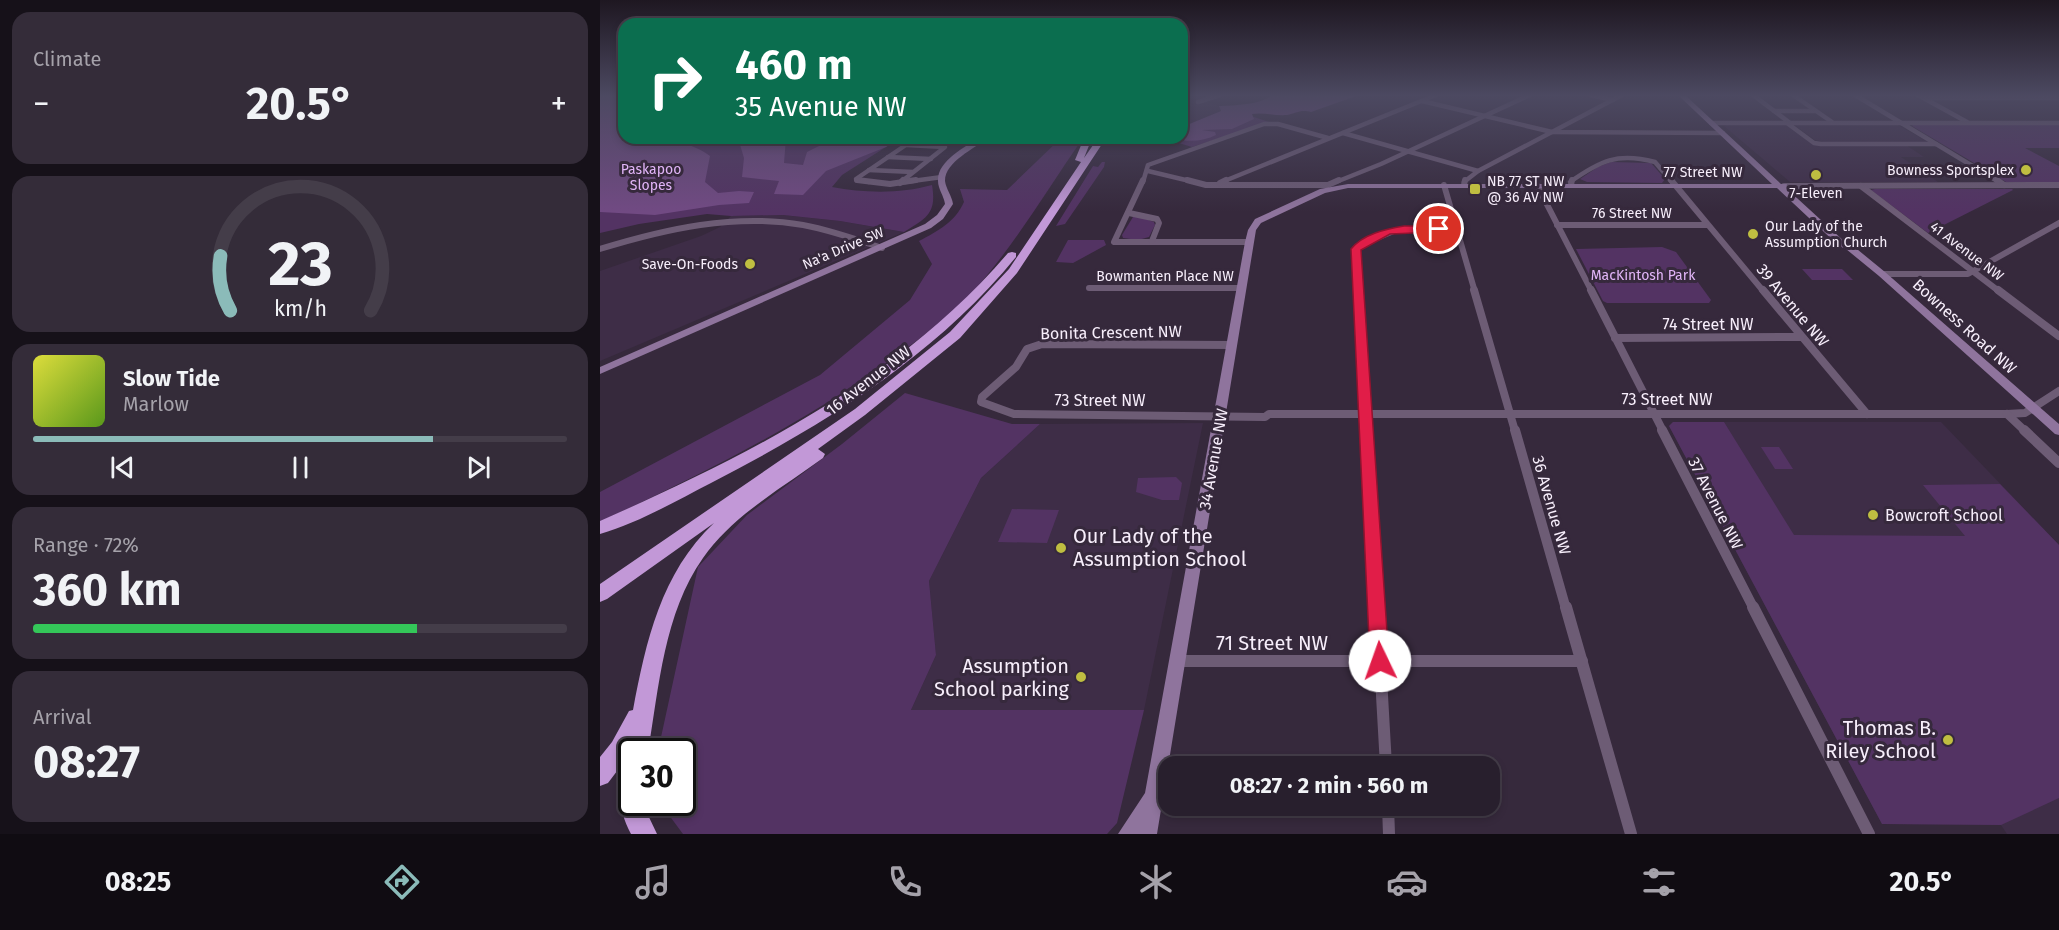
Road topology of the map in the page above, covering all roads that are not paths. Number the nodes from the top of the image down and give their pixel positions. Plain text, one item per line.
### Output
1 (1236, 134) edge
2 (1314, 134) edge
3 (1340, 134) edge
4 (1346, 134) edge
5 (1446, 134) edge
6 (1548, 134) edge
7 (1724, 134) edge
8 (1803, 134) edge
9 (1919, 134) edge
10 (1329, 138) junction
11 (1729, 139) junction
12 (976, 144) edge
13 (1087, 144) edge
14 (1092, 144) edge
15 (1097, 144) edge
16 (1101, 144) edge
17 (1936, 144) junction
18 (906, 145) joint
19 (1408, 151) junction
20 (888, 157) junction
21 (931, 159) junction
22 (1083, 160) junction
23 (869, 170) junction
24 (1148, 171) junction
25 (1478, 171) junction
26 (914, 172) junction
27 (1246, 172) junction
28 (1763, 174) junction
29 (942, 177) junction
30 (899, 183) junction
31 (1346, 183) junction
32 (1215, 185) junction
33 (1255, 185) junction
34 (1292, 185) junction
35 (1306, 185) junction
36 (1464, 185) junction
37 (1537, 185) junction
38 (1571, 185) junction
39 (2005, 185) junction
40 (2059, 185) edge
41 (1444, 186) junction
42 (1675, 186) junction
43 (1751, 186) junction
44 (1780, 186) junction
45 (1860, 186) junction
46 (1323, 191) junction
47 (1129, 213) junction
48 (1557, 225) junction
49 (1707, 225) junction
50 (2057, 226) edge
51 (1456, 229) junction
52 (1152, 241) junction
53 (1249, 242) junction
54 (882, 248) junction
55 (600, 249) edge
56 (1012, 255) junction
57 (1974, 272) junction
58 (1882, 274) junction
59 (1089, 288) dead end
60 (1242, 288) junction
61 (955, 335) junction
62 (2059, 336) edge
63 (1801, 337) junction
64 (1615, 338) junction
65 (659, 344) junction
66 (1232, 345) junction
67 (600, 365) edge
68 (600, 371) edge
69 (2059, 391) edge
70 (981, 402) joint
71 (2034, 408) junction
72 (1366, 414) junction
73 (1510, 414) junction
74 (1654, 414) junction
75 (1867, 414) junction
76 (2007, 414) junction
77 (1220, 415) junction
78 (2059, 431) edge
79 (2059, 463) edge
80 (600, 528) edge
81 (600, 581) edge
82 (600, 594) edge
83 (655, 658) junction
84 (1178, 661) junction
85 (1380, 661) junction
86 (1582, 661) junction
87 (639, 738) edge
88 (1385, 756) edge
89 (600, 775) edge
90 (1154, 794) junction
91 (635, 816) edge
92 (1388, 816) edge
93 (645, 834) edge
94 (1128, 834) edge
95 (1148, 834) edge
96 (1389, 834) edge
97 (1631, 834) edge
98 (1869, 834) edge

1 - 24 street
2 - 10 street
3 - 10 street
4 - 19 street
5 - 19 street
6 - 25 street
7 - 11 street, Bowness Road NW
8 - 17 street
9 - 17 street
10 - 27 street
11 - 28 street, Bowness Road NW
11 - 44 street, Bowness Road NW
12 - 29 street
13 - 22 highway
14 - 22 highway, 16 Avenue NW
15 - 22 highway, 16 Avenue NW
16 - 22 highway
17 - 39 street
18 - 20 street
18 - 21 street
19 - 25 street
19 - 31 street
20 - 21 street
20 - 23 street
21 - 26 street
22 - 56 highway, 16 Avenue NW
22 - 61 highway, 16 Avenue NW
23 - 26 street
23 - 30 street
24 - 32 street, 77 Street NW
24 - 47 street
25 - 36 street
26 - 30 street
27 - 32 street
27 - 33 street
28 - 43 street
28 - 44 street, Bowness Road NW
29 - 30 street
29 - 54 street, Na'a Drive SW
31 - 35 street, 77 Street NW
31 - 41 street, 77 Street NW
31 - 46 street, 34 Avenue NW
32 - 33 street, 77 Street NW
33 - 34 street, 77 Street NW
34 - 35 street, 77 Street NW
34 - 46 street, 77 Street NW
35 - 46 street, 77 Street NW
36 - 37 street, 77 Street NW
36 - 41 street, 77 Street NW
37 - 38 street, 77 Street NW
37 - 48 street, 37 Avenue NW
38 - 42 street, 77 Street NW
38 - 42 street, 39 Avenue NW
39 - 40 street, 77 Street NW
39 - 45 street, 77 Street NW
41 - 51 street, 36 Avenue NW
42 - 43 street, 77 Street NW
42 - 49 street, 39 Avenue NW
43 - 44 street, 77 Street NW
44 - 45 street, 77 Street NW
44 - 58 street, Bowness Road NW
45 - 57 street, 41 Avenue NW
46 - 53 street, 34 Avenue NW
47 - 52 street
47 - 52 street
48 - 49 street, 76 Street NW
48 - 64 street, 37 Avenue NW
49 - 63 street, 39 Avenue NW
50 - 57 street
51 - 72 street
51 - 73 street, 36 Avenue NW
52 - 53 street
53 - 60 street, 34 Avenue NW
54 - 55 street
54 - 65 street, Na'a Drive SW
56 - 80 highway
56 - 81 highway, 16 Avenue NW
57 - 58 street
57 - 62 street, 41 Avenue NW
58 - 71 street, Bowness Road NW
59 - 60 street, Bowmanten Place NW
60 - 66 street, 34 Avenue NW
61 - 82 highway, 16 Avenue NW
61 - 83 highway
63 - 64 street, 74 Street NW
63 - 75 street, 39 Avenue NW
64 - 74 street, 37 Avenue NW
65 - 67 street, Na'a Drive SW
65 - 68 street, Na'a Drive SW
66 - 70 street, Bonita Crescent NW
66 - 77 street, 34 Avenue NW
69 - 71 street, 73 Street NW
70 - 77 street, 73 Street NW
71 - 76 street, 73 Street NW
71 - 78 street, Bowness Road NW
72 - 73 street, 73 Street NW
72 - 77 street, 73 Street NW
72 - 85 street
73 - 74 street, 73 Street NW
73 - 86 street, 36 Avenue NW
74 - 75 street, 73 Street NW
74 - 98 street, 37 Avenue NW
75 - 76 street, 73 Street NW
76 - 79 street
77 - 84 street, 34 Avenue NW
83 - 87 highway
83 - 89 highway
84 - 85 street, 71 Street NW
84 - 90 street, 34 Avenue NW
85 - 86 street, 71 Street NW
85 - 88 street
86 - 97 street, 36 Avenue NW
90 - 94 street, 34 Avenue NW
90 - 95 street, 34 Avenue NW
91 - 93 highway
92 - 96 street

